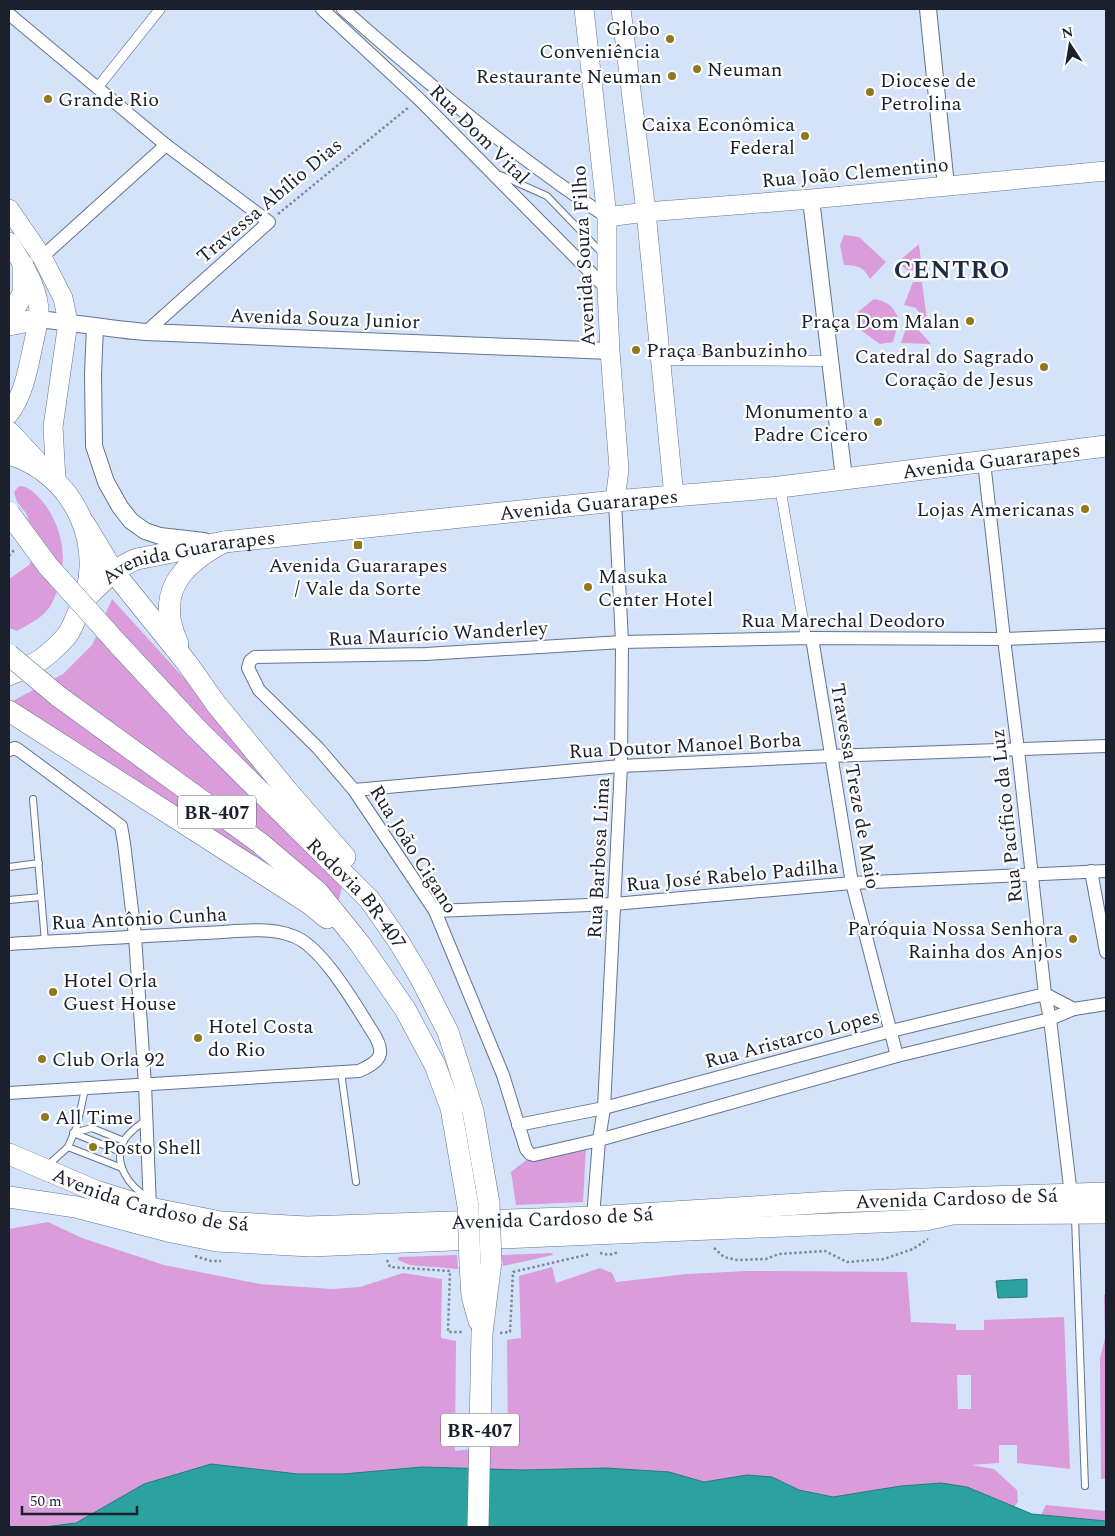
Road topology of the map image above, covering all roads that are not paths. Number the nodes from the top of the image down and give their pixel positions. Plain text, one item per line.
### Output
1 (160, 9) edge
2 (322, 9) edge
3 (342, 9) edge
4 (584, 9) edge
5 (621, 9) edge
6 (928, 9) edge
7 (9, 14) edge
8 (98, 87) junction
9 (166, 145) junction
10 (1106, 171) edge
11 (492, 172) junction
12 (946, 186) junction
13 (811, 199) junction
14 (9, 209) edge
15 (646, 212) junction
16 (607, 217) junction
17 (9, 242) edge
18 (607, 259) junction
19 (32, 261) junction
20 (607, 289) junction
21 (9, 317) edge
22 (39, 319) junction
23 (68, 322) junction
24 (9, 325) edge
25 (95, 328) junction
26 (146, 332) junction
27 (610, 351) junction
28 (659, 360) junction
29 (829, 361) junction
30 (9, 414) edge
31 (9, 432) edge
32 (1106, 446) edge
33 (9, 454) edge
34 (984, 462) junction
35 (52, 477) junction
36 (844, 478) junction
37 (780, 486) junction
38 (674, 496) junction
39 (615, 501) junction
40 (9, 513) edge
41 (84, 523) junction
42 (224, 542) junction
43 (113, 571) junction
44 (86, 598) junction
45 (1106, 636) edge
46 (809, 638) junction
47 (1004, 638) junction
48 (622, 642) junction
49 (9, 655) edge
50 (255, 657) joint
51 (186, 663) junction
52 (9, 675) edge
53 (9, 711) edge
54 (1106, 746) edge
55 (9, 750) edge
56 (1018, 750) junction
57 (830, 756) junction
58 (621, 766) junction
59 (354, 790) junction
60 (33, 799) dead end
61 (39, 863) junction
62 (9, 867) edge
63 (1091, 871) junction
64 (1106, 871) edge
65 (1032, 874) junction
66 (852, 884) junction
67 (41, 897) junction
68 (369, 899) junction
69 (9, 900) edge
70 (614, 904) junction
71 (435, 911) junction
72 (134, 936) junction
73 (45, 942) junction
74 (9, 944) edge
75 (360, 944) junction
76 (1106, 952) edge
77 (1045, 994) junction
78 (1106, 1004) edge
79 (1074, 1008) junction
80 (1050, 1019) junction
81 (891, 1031) junction
82 (897, 1056) junction
83 (341, 1072) junction
84 (145, 1085) junction
85 (85, 1089) junction
86 (9, 1093) edge
87 (604, 1108) junction
88 (146, 1120) junction
89 (518, 1125) junction
90 (73, 1134) junction
91 (600, 1140) junction
92 (124, 1141) junction
93 (68, 1147) junction
94 (121, 1152) junction
95 (9, 1154) edge
96 (122, 1168) junction
97 (44, 1169) junction
98 (356, 1182) dead end
99 (1106, 1193) edge
100 (9, 1197) edge
101 (150, 1203) junction
102 (1073, 1203) junction
103 (1106, 1213) edge
104 (593, 1216) junction
105 (482, 1333) junction
106 (1085, 1486) dead end
107 (478, 1527) edge

1 - 8 street
2 - 11 street, Rua Dom Vital
3 - 16 street, Rua Dom Vital
4 - 16 main road, Avenida Souza Filho
5 - 15 main road
6 - 12 street
7 - 8 street
8 - 9 street
9 - 19 street
9 - 26 street, Travessa Abílio Dias
10 - 12 main road, Rua João Clementino
11 - 18 lane
11 - 20 street, Rua Dom Vital
12 - 13 main road, Rua João Clementino
13 - 15 main road, Rua João Clementino
13 - 29 street
14 - 19 main road
15 - 16 main road, Rua João Clementino
15 - 28 main road
16 - 18 main road, Avenida Souza Filho
17 - 19 main road
18 - 20 main road, Avenida Souza Filho
19 - 21 main road
19 - 22 main road
19 - 23 main road
20 - 27 main road, Avenida Souza Filho
22 - 23 street, Avenida Souza Junior
22 - 24 main road
22 - 30 main road
23 - 25 street, Avenida Souza Junior
23 - 35 main road
25 - 26 street, Avenida Souza Junior
25 - 42 street
26 - 27 street, Avenida Souza Junior
27 - 39 main road, Avenida Souza Filho
28 - 29 street
28 - 38 main road
29 - 36 street
31 - 35 main road
32 - 34 main road, Avenida Guararapes
33 - 35 main road
34 - 36 main road, Avenida Guararapes
34 - 47 street, Rua Pacífico da Luz
35 - 41 main road
36 - 37 main road, Avenida Guararapes
37 - 38 main road, Avenida Guararapes
37 - 46 street
38 - 39 main road, Avenida Guararapes
39 - 42 main road, Avenida Guararapes
39 - 48 street, Rua Barbosa Lima
40 - 68 main road, Rodovia BR-407 / BR-407, bridge
41 - 43 main road
41 - 44 main road
42 - 43 main road, Avenida Guararapes
42 - 51 main road
43 - 44 main road, Avenida Guararapes
43 - 51 main road
44 - 52 main road
45 - 47 street, Rua Marechal Deodoro
46 - 47 street, Rua Marechal Deodoro
46 - 48 street, Rua Marechal Deodoro
46 - 57 street, Travessa Treze de Maio
47 - 56 street, Rua Pacífico da Luz
48 - 50 street, Rua Maurício Wanderley
48 - 58 street, Rua Barbosa Lima
49 - 75 main road, Rodovia BR-407 / BR-407, bridge
50 - 59 street, Rua João Cigano
51 - 68 main road
53 - 75 main road
54 - 56 street, Rua Doutor Manoel Borba
55 - 72 street
56 - 57 street, Rua Doutor Manoel Borba
56 - 65 street, Rua Pacífico da Luz
57 - 58 street, Rua Doutor Manoel Borba
57 - 66 street, Travessa Treze de Maio
58 - 59 street, Rua Doutor Manoel Borba
58 - 70 street, Rua Barbosa Lima
59 - 71 street, Rua João Cigano
60 - 61 lane
61 - 62 lane
61 - 67 lane
63 - 64 street, Rua José Rabelo Padilha
63 - 65 street, Rua José Rabelo Padilha
63 - 76 street
65 - 66 street, Rua José Rabelo Padilha
65 - 77 street, Rua Pacífico da Luz
66 - 70 street, Rua José Rabelo Padilha
66 - 81 street, Travessa Treze de Maio
67 - 69 lane
67 - 73 lane
68 - 105 main road, Rodovia BR-407 / BR-407, bridge
70 - 71 street, Rua José Rabelo Padilha
70 - 87 street, Rua Barbosa Lima
71 - 89 street, Rua João Cigano
72 - 73 street, Rua Antônio Cunha
72 - 83 street, Rua Antônio Cunha
72 - 84 street
73 - 74 street, Rua Antônio Cunha
75 - 105 main road, Rodovia BR-407 / BR-407, bridge
77 - 79 street
77 - 80 street, Rua Pacífico da Luz
77 - 81 street, Rua Aristarco Lopes
78 - 79 street
79 - 80 street
80 - 82 street
80 - 102 street, Rua Pacífico da Luz
81 - 82 street, Travessa Treze de Maio
81 - 87 street, Rua Aristarco Lopes
82 - 91 street
83 - 84 street
83 - 98 lane
84 - 85 street
84 - 88 street
85 - 86 street
85 - 90 lane
87 - 89 street, Rua Aristarco Lopes
87 - 91 street, Rua Barbosa Lima
88 - 92 lane
88 - 101 street
89 - 91 street, Rua João Cigano
90 - 92 lane
90 - 93 lane
90 - 94 lane
91 - 104 street, Rua Barbosa Lima
92 - 94 lane
93 - 96 lane
93 - 97 lane
94 - 96 lane
95 - 97 main road, Avenida Cardoso de Sá
96 - 101 lane
97 - 101 main road, Avenida Cardoso de Sá
99 - 102 main road, Avenida Cardoso de Sá
100 - 102 main road, Avenida Cardoso de Sá
101 - 104 main road, Avenida Cardoso de Sá
102 - 103 main road, Avenida Cardoso de Sá
102 - 104 main road, Avenida Cardoso de Sá
102 - 106 lane
105 - 107 main road, BR-407

